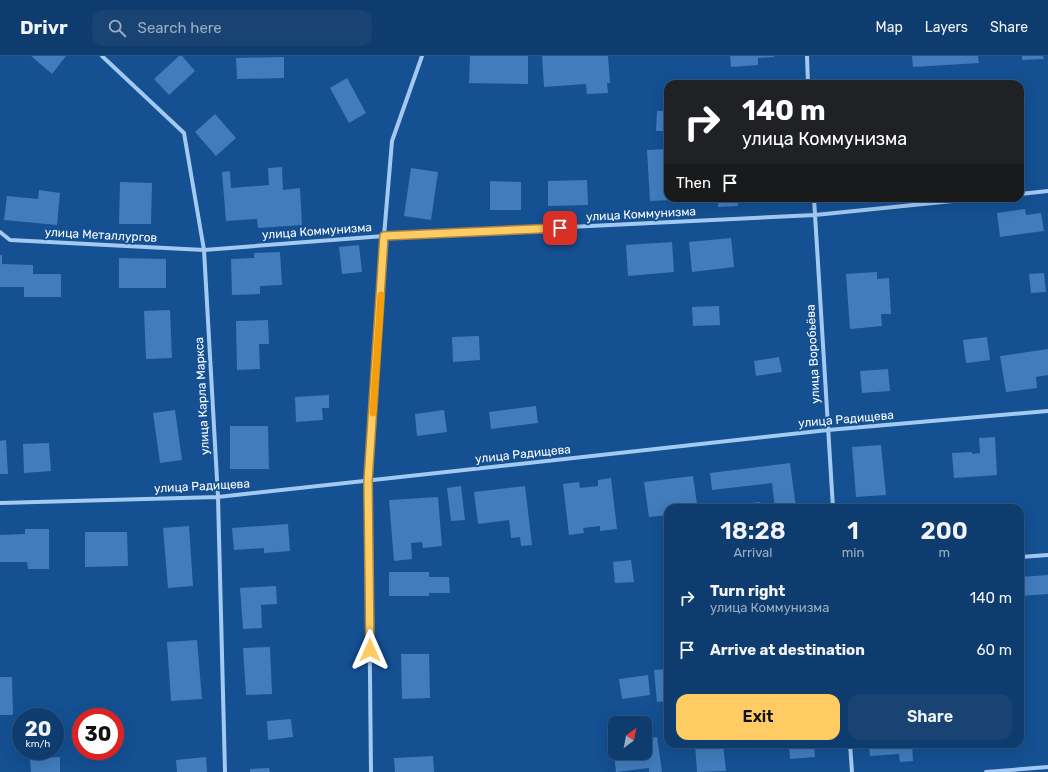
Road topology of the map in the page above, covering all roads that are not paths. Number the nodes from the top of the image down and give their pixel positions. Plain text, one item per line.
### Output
1 (102, 56) edge
2 (422, 56) edge
3 (807, 56) edge
4 (808, 80) edge
5 (1048, 191) edge
6 (1024, 194) edge
7 (814, 202) edge
8 (943, 202) edge
9 (815, 215) junction
10 (0, 232) edge
11 (384, 236) junction
12 (204, 250) junction
13 (1048, 411) edge
14 (828, 430) junction
15 (368, 481) junction
16 (218, 497) junction
17 (0, 503) edge
18 (833, 504) edge
19 (1048, 555) edge
20 (1024, 557) edge
21 (850, 748) edge
22 (1048, 767) edge
23 (225, 772) edge
24 (371, 772) edge
25 (852, 772) edge
26 (986, 772) edge

1 - 12 street, улица Карла Маркса
2 - 11 street
3 - 4 street
5 - 6 street
7 - 9 street, улица Воробьёва
8 - 9 street, улица Коммунизма
9 - 11 street, улица Коммунизма
9 - 14 street, улица Воробьёва
10 - 12 street, улица Металлургов
11 - 12 street, улица Коммунизма
11 - 15 street
12 - 16 street, улица Карла Маркса
13 - 14 street, улица Радищева
14 - 15 street, улица Радищева
14 - 18 street, улица Воробьёва
15 - 16 street, улица Радищева
15 - 24 street
16 - 17 street, улица Радищева
16 - 23 street, улица Карла Маркса
19 - 20 street
21 - 25 street
22 - 26 street

